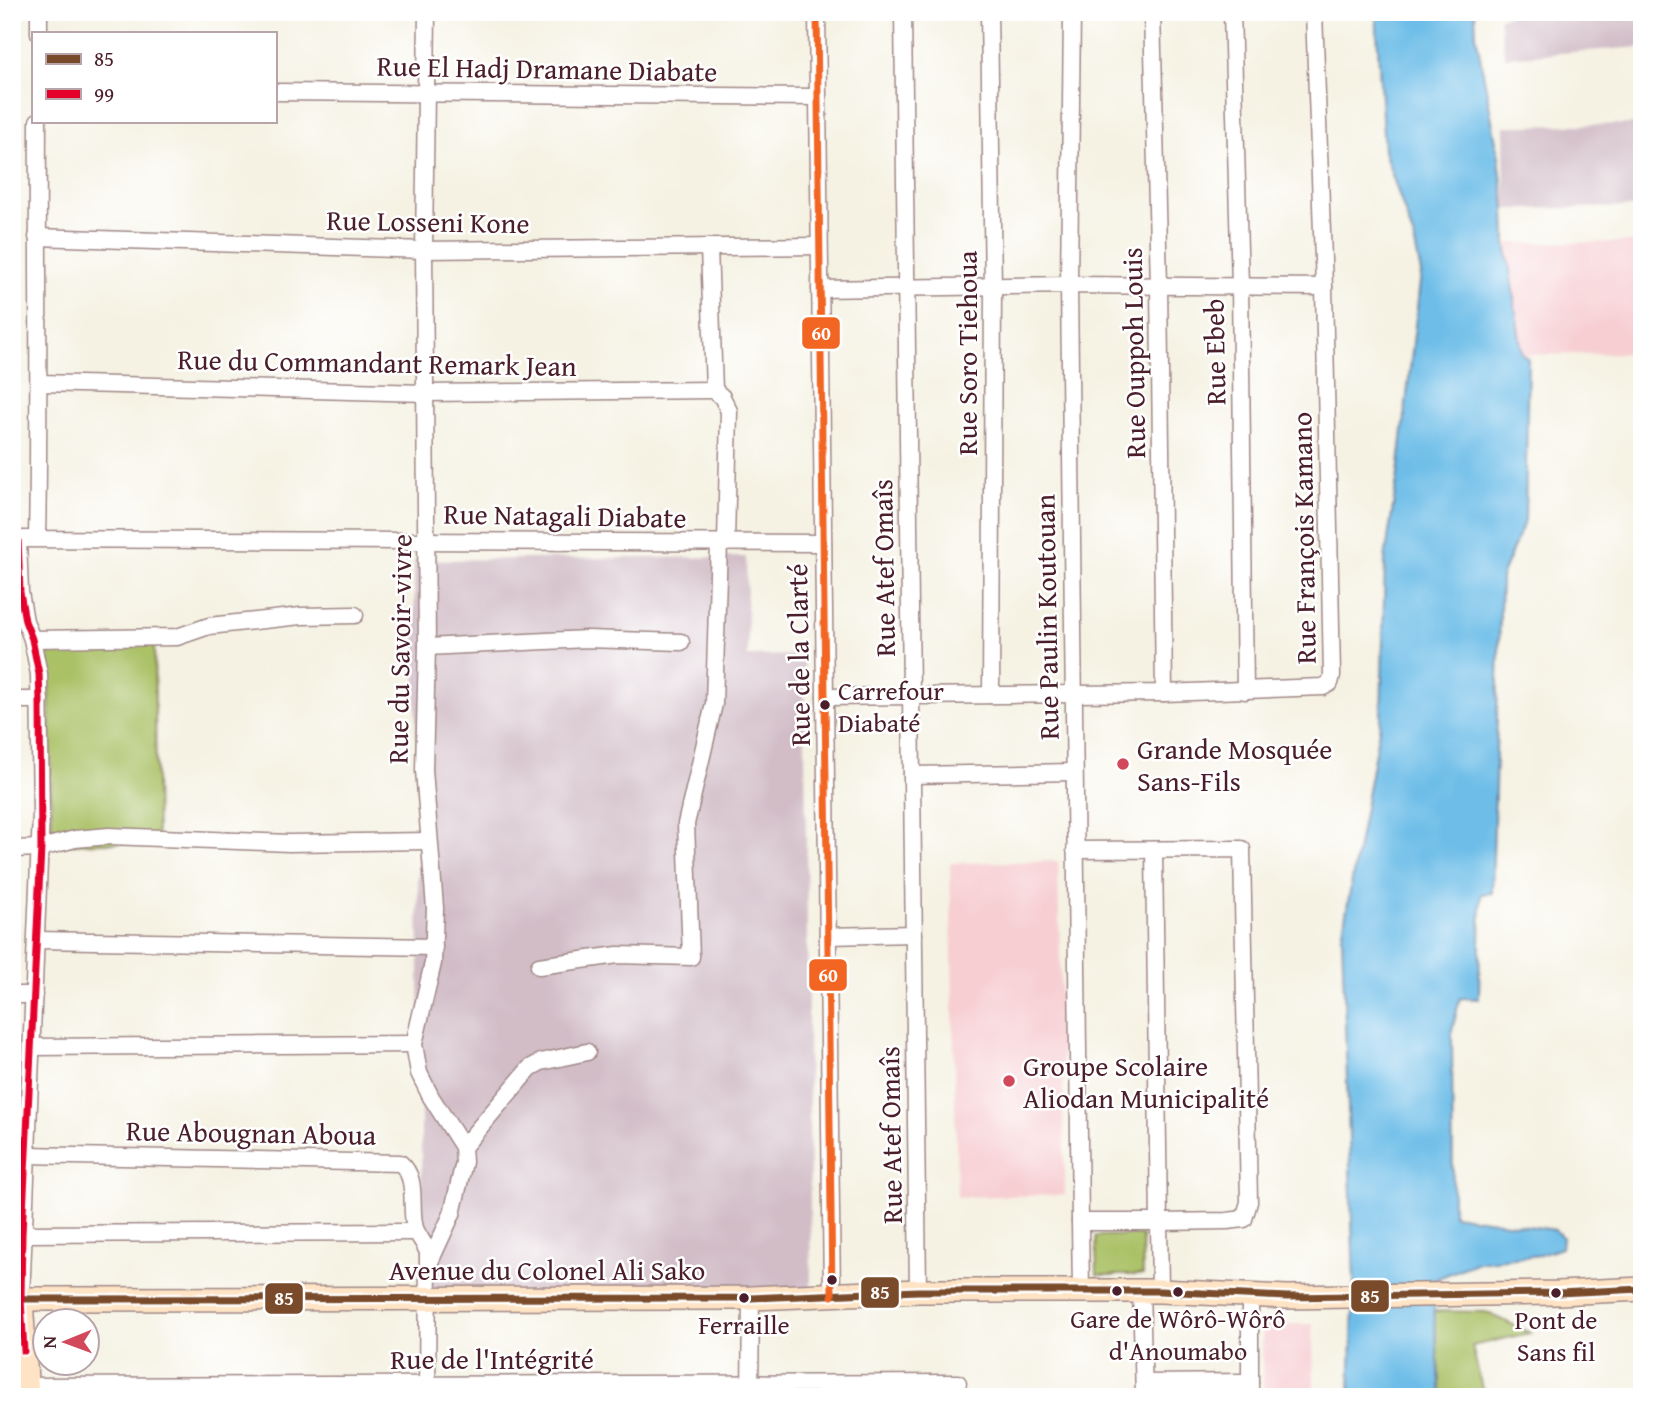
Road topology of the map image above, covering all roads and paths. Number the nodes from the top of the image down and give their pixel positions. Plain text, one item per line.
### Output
1 (40, 12) edge
2 (427, 12) edge
3 (817, 12) edge
4 (903, 12) edge
5 (989, 12) edge
6 (1072, 12) edge
7 (1152, 12) edge
8 (1232, 12) edge
9 (1314, 12) edge
10 (39, 32) edge
11 (276, 92) edge
12 (427, 93) junction
13 (818, 97) junction
14 (38, 122) edge
15 (37, 237) junction
16 (820, 246) junction
17 (709, 247) junction
18 (424, 250) junction
19 (1069, 285) junction
20 (1159, 285) junction
21 (1240, 285) junction
22 (906, 287) junction
23 (1324, 287) junction
24 (993, 288) junction
25 (820, 289) junction
26 (40, 383) junction
27 (714, 390) junction
28 (426, 393) junction
29 (37, 538) junction
30 (15, 539) edge
31 (427, 540) junction
32 (722, 543) junction
33 (823, 543) junction
34 (355, 615) dead end
35 (32, 639) junction
36 (681, 642) dead end
37 (427, 647) junction
38 (1245, 691) junction
39 (1074, 693) junction
40 (1164, 693) junction
41 (911, 695) junction
42 (991, 695) junction
43 (825, 697) junction
44 (12, 700) edge
45 (40, 700) junction
46 (1074, 772) junction
47 (912, 775) junction
48 (428, 841) junction
49 (41, 848) junction
50 (12, 849) edge
51 (1075, 850) junction
52 (1154, 850) junction
53 (914, 934) junction
54 (828, 936) junction
55 (37, 940) junction
56 (434, 947) junction
57 (539, 965) dead end
58 (12, 995) edge
59 (34, 995) junction
60 (414, 1044) junction
61 (32, 1047) junction
62 (587, 1052) dead end
63 (22, 1147) edge
64 (463, 1147) junction
65 (1080, 1222) junction
66 (1159, 1222) junction
67 (416, 1232) junction
68 (22, 1234) junction
69 (429, 1264) junction
70 (1642, 1289) edge
71 (918, 1291) junction
72 (1081, 1291) junction
73 (1151, 1291) junction
74 (1250, 1295) junction
75 (832, 1296) junction
76 (751, 1298) junction
77 (17, 1299) edge
78 (427, 1300) junction
79 (958, 1384) dead end
80 (1250, 1389) edge
81 (750, 1390) edge
82 (1144, 1390) edge
83 (27, 1391) edge
84 (427, 1391) edge

1 - 10 street
2 - 12 street, Rue du Savoir-vivre
3 - 13 street, Rue de la Clarté
4 - 22 street, Rue Atef Omaîs
5 - 24 street, Rue Soro Tiehoua
6 - 19 street, Rue Paulin Koutouan
7 - 20 street, Rue Ouppoh Louis
8 - 21 street, Rue Ebeb
9 - 23 street, Rue François Kamano
11 - 12 street, Rue El Hadj Dramane Diabate
12 - 13 street, Rue El Hadj Dramane Diabate
12 - 18 street, Rue du Savoir-vivre
13 - 16 street, Rue de la Clarté
14 - 15 street
15 - 18 street, Rue Losseni Kone
15 - 26 street
16 - 17 street, Rue Losseni Kone
16 - 25 street, Rue de la Clarté
17 - 18 street, Rue Losseni Kone
17 - 27 street
18 - 28 street, Rue du Savoir-vivre
19 - 20 street
19 - 24 street
19 - 39 street, Rue Paulin Koutouan
20 - 21 street
20 - 40 street, Rue Ouppoh Louis
21 - 23 street
21 - 38 street, Rue Ebeb
22 - 24 street
22 - 25 street
22 - 41 street, Rue Atef Omaîs
23 - 38 street, Rue François Kamano
24 - 42 street, Rue Soro Tiehoua
25 - 33 street, Rue de la Clarté
26 - 28 street, Rue du Commandant Remark Jean
26 - 29 street
27 - 28 street, Rue du Commandant Remark Jean
27 - 32 street
28 - 31 street, Rue du Savoir-vivre
29 - 30 street, Rue Natagali Diabate
29 - 31 street, Rue Natagali Diabate
30 - 35 street
31 - 32 street, Rue Natagali Diabate
31 - 37 street, Rue du Savoir-vivre
32 - 33 street, Rue Natagali Diabate
32 - 57 street
33 - 43 street, Rue de la Clarté
34 - 35 street
35 - 45 street
36 - 37 street
37 - 48 street, Rue du Savoir-vivre
38 - 40 street, Rue François Kamano
39 - 40 street, Rue François Kamano
39 - 42 street, Rue François Kamano
39 - 46 street, Rue Paulin Koutouan
41 - 42 street, Rue François Kamano
41 - 43 street, Rue François Kamano
41 - 47 street, Rue Atef Omaîs
43 - 54 street, Rue de la Clarté
44 - 45 street
45 - 49 street
46 - 47 street
46 - 51 street, Rue Paulin Koutouan
47 - 53 street, Rue Atef Omaîs
48 - 49 street
48 - 56 street, Rue du Savoir-vivre
49 - 50 street
49 - 55 street
51 - 52 street
51 - 65 street, Rue Paulin Koutouan
52 - 66 street
52 - 66 street
53 - 54 street
53 - 71 street, Rue Atef Omaîs
54 - 75 street, Rue de la Clarté
55 - 56 street
55 - 59 street
56 - 60 street, Rue du Savoir-vivre
58 - 59 street
59 - 61 street
60 - 61 street
60 - 64 street, Rue du Savoir-vivre
61 - 63 street
62 - 64 street
63 - 67 street, Rue Abougnan Aboua
63 - 68 street
64 - 69 street
65 - 66 street
65 - 72 street, Rue Paulin Koutouan
66 - 73 street
67 - 68 street
67 - 69 street, Rue Abougnan Aboua
68 - 77 street
69 - 78 street, Rue Abougnan Aboua
70 - 74 street, Avenue du Colonel Ali Sako
71 - 72 street, Avenue du Colonel Ali Sako
71 - 75 street, Avenue du Colonel Ali Sako
72 - 73 street, Avenue du Colonel Ali Sako
73 - 74 street, Avenue du Colonel Ali Sako
73 - 82 street
74 - 80 street
75 - 76 street, Avenue du Colonel Ali Sako
76 - 78 street, Avenue du Colonel Ali Sako
76 - 81 street
77 - 78 street, Avenue du Colonel Ali Sako
77 - 83 street
78 - 84 street, Rue Abougnan Aboua
79 - 81 street, Rue de l'Intégrité
80 - 82 street
81 - 84 street, Rue de l'Intégrité
83 - 84 street, Rue de l'Intégrité

